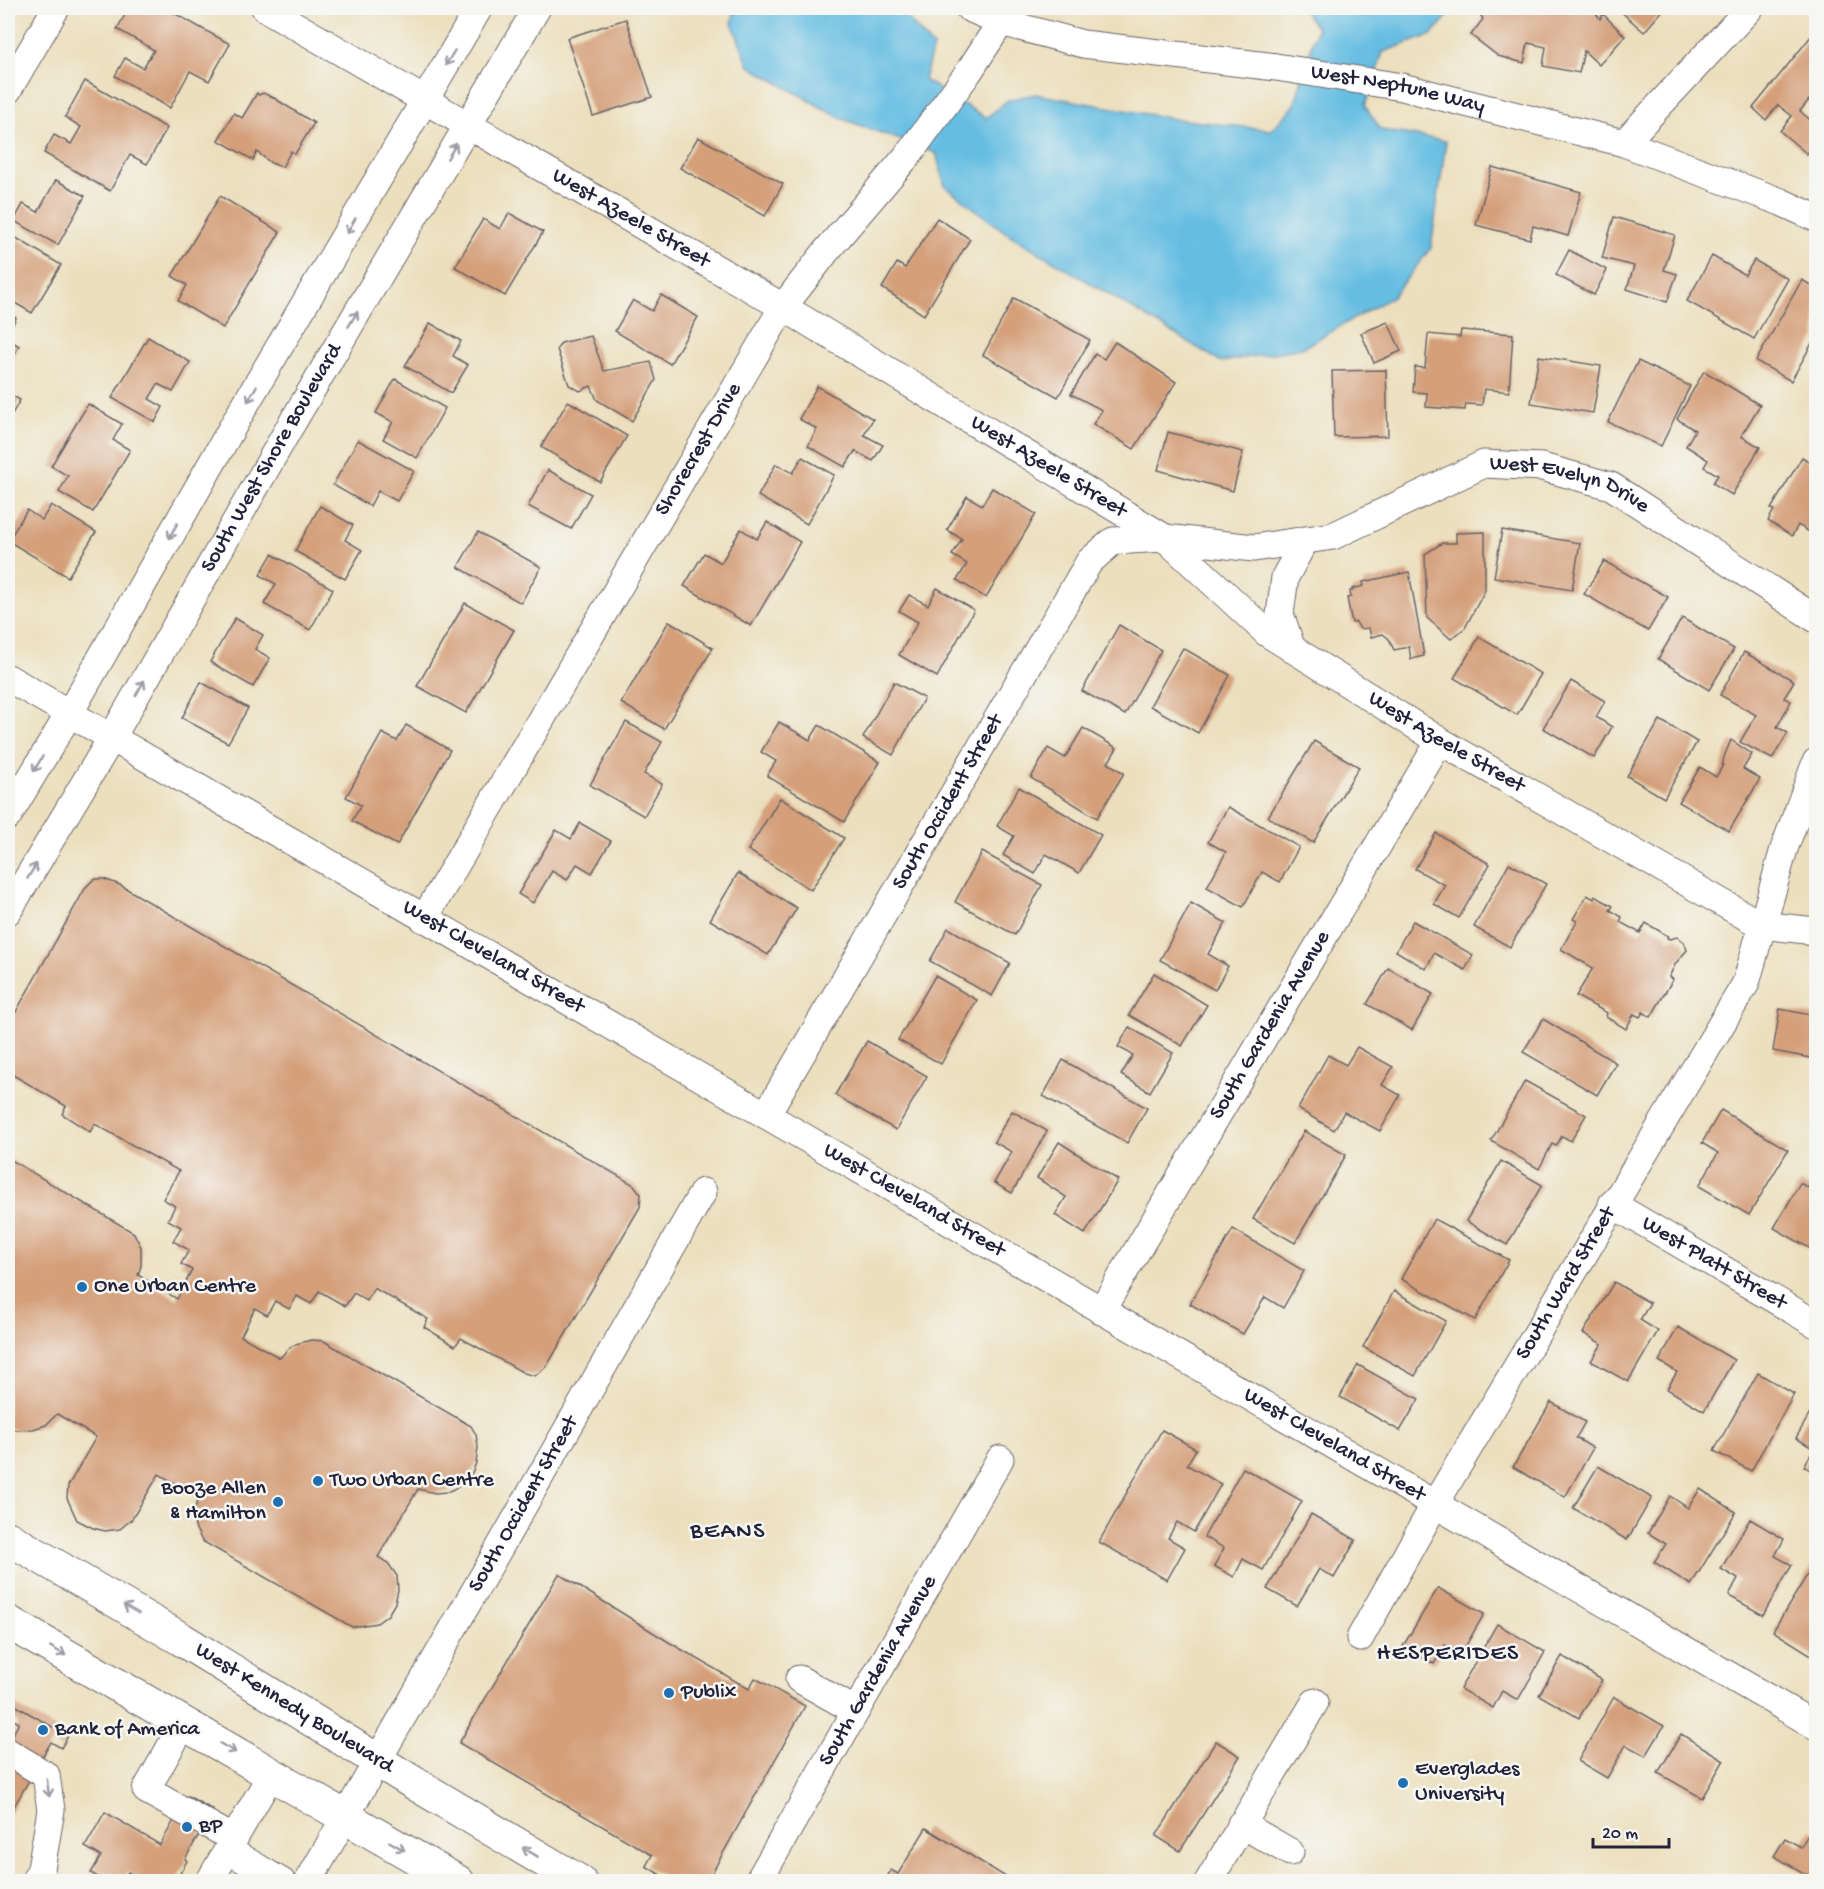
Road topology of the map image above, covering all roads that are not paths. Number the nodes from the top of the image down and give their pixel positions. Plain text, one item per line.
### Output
1 (56, 8) edge
2 (265, 8) edge
3 (479, 8) edge
4 (537, 8) edge
5 (969, 8) edge
6 (1750, 8) edge
7 (1007, 15) edge
8 (8, 90) edge
9 (425, 99) junction
10 (468, 124) junction
11 (1624, 143) junction
12 (1816, 218) edge
13 (783, 307) junction
14 (1166, 538) junction
15 (1305, 540) junction
16 (1816, 619) edge
17 (1292, 649) junction
18 (8, 678) edge
19 (69, 714) junction
20 (111, 739) junction
21 (1440, 741) junction
22 (1816, 762) edge
23 (8, 816) edge
24 (8, 911) edge
25 (424, 919) junction
26 (1761, 925) junction
27 (1816, 934) edge
28 (766, 1115) junction
29 (703, 1192) dead end
30 (1612, 1204) junction
31 (1101, 1311) junction
32 (1816, 1324) edge
33 (1000, 1459) dead end
34 (1435, 1504) junction
35 (8, 1538) edge
36 (8, 1622) edge
37 (1360, 1638) dead end
38 (799, 1678) dead end
39 (1316, 1702) dead end
40 (856, 1711) junction
41 (184, 1723) junction
42 (1816, 1726) edge
43 (8, 1752) edge
44 (378, 1760) junction
45 (272, 1773) junction
46 (347, 1817) junction
47 (1241, 1824) junction
48 (231, 1845) junction
49 (1290, 1852) dead end
50 (34, 1881) edge
51 (209, 1881) edge
52 (282, 1881) edge
53 (308, 1881) edge
54 (458, 1881) edge
55 (580, 1881) edge
56 (758, 1881) edge
57 (1208, 1881) edge

1 - 8 street
2 - 9 street, West Azeele Street
3 -> 9 street
4 - 10 street, South West Shore Boulevard
5 - 7 street, West Neptune Way
6 - 11 street
7 - 11 street, West Neptune Way
7 - 13 street, Shorecrest Drive
9 - 10 street, West Azeele Street
9 -> 19 street
10 - 13 street, West Azeele Street
20 -> 10 street, South West Shore Boulevard
11 - 12 street, West Neptune Way
13 - 14 street, West Azeele Street
13 - 25 street, Shorecrest Drive
14 - 15 street, West Evelyn Drive
14 - 17 street, West Azeele Street
14 - 28 street, South Occident Street
15 - 16 street, West Evelyn Drive
15 - 17 street
17 - 21 street, West Azeele Street
18 - 19 street, West Cleveland Street
19 - 20 street, West Cleveland Street
19 -> 23 street
24 -> 20 street, South West Shore Boulevard
20 - 25 street, West Cleveland Street
21 - 26 street, West Azeele Street
21 - 31 street, South Gardenia Avenue
22 - 26 street, South Ward Street
25 - 28 street, West Cleveland Street
26 - 27 street, West Azeele Street
26 - 30 street, South Ward Street
28 - 31 street, West Cleveland Street
29 - 44 street, South Occident Street
30 - 32 street, West Platt Street
30 - 34 street, South Ward Street
31 - 34 street, West Cleveland Street
33 - 40 street, South Gardenia Avenue
34 - 37 street, South Ward Street
34 - 42 street, West Cleveland Street
44 -> 35 main road, West Kennedy Boulevard
36 -> 41 main road
38 - 40 street
39 - 47 street
40 - 56 street, South Gardenia Avenue
41 -> 45 main road
41 - 48 street
43 -> 50 street
44 - 46 street, South Occident Street
55 -> 44 main road, West Kennedy Boulevard
45 - 46 main road
45 - 48 street
46 - 53 street, South Occident Street
46 -> 54 main road
47 - 49 street
47 - 57 street
48 - 51 street
48 - 52 street

